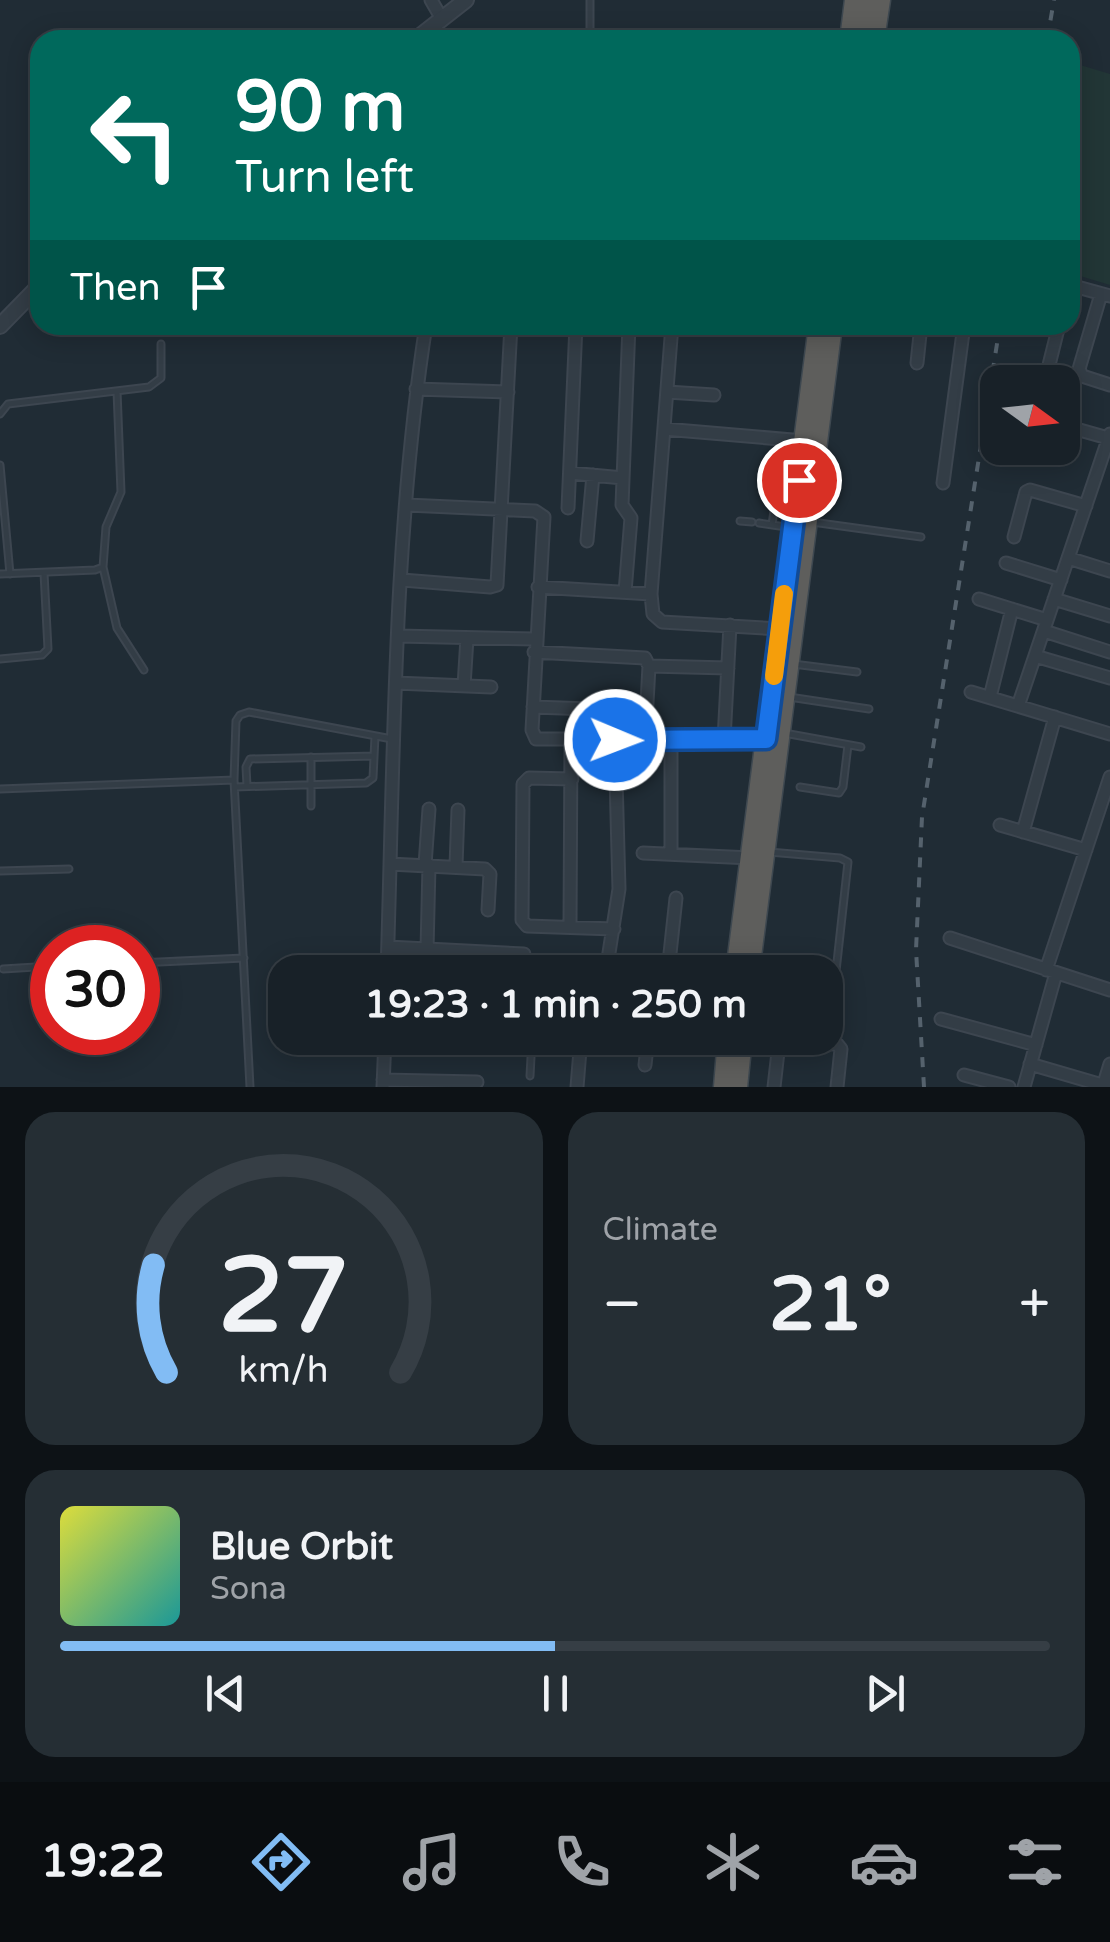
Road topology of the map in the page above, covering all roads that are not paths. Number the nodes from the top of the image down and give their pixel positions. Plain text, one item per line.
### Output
1 (432, 0) edge
2 (466, 0) edge
3 (590, 0) edge
4 (854, 0) edge
5 (868, 0) edge
6 (881, 0) edge
7 (442, 19) junction
8 (428, 30) edge
9 (590, 30) edge
10 (850, 30) edge
11 (864, 30) edge
12 (876, 30) edge
13 (1080, 287) edge
14 (30, 295) edge
15 (1106, 295) edge
16 (0, 326) edge
17 (424, 335) edge
18 (510, 335) edge
19 (576, 335) edge
20 (629, 335) edge
21 (671, 335) edge
22 (817, 335) edge
23 (831, 335) edge
24 (920, 335) edge
25 (963, 335) edge
26 (1056, 335) edge
27 (160, 344) dead end
28 (917, 363) dead end
29 (1049, 365) edge
30 (1110, 385) edge
31 (416, 389) junction
32 (117, 391) junction
33 (508, 392) junction
34 (667, 392) junction
35 (714, 395) dead end
36 (0, 414) edge
37 (664, 429) junction
38 (1080, 429) edge
39 (1109, 436) edge
40 (804, 441) junction
41 (0, 466) edge
42 (780, 466) dead end
43 (570, 472) junction
44 (1104, 473) edge
45 (593, 475) junction
46 (624, 478) junction
47 (944, 483) dead end
48 (407, 505) junction
49 (1086, 506) junction
50 (568, 508) dead end
51 (503, 510) junction
52 (740, 521) dead end
53 (798, 523) junction
54 (772, 525) junction
55 (921, 537) dead end
56 (1014, 537) dead end
57 (587, 541) dead end
58 (1068, 558) junction
59 (1006, 563) dead end
60 (103, 566) junction
61 (1110, 570) edge
62 (44, 572) junction
63 (0, 574) edge
64 (10, 574) junction
65 (402, 580) junction
66 (1061, 580) junction
67 (538, 588) junction
68 (625, 592) junction
69 (652, 594) junction
70 (979, 599) dead end
71 (1054, 599) junction
72 (1012, 610) junction
73 (1110, 616) edge
74 (730, 625) junction
75 (1045, 626) junction
76 (780, 630) junction
77 (398, 636) junction
78 (467, 638) junction
79 (535, 645) junction
80 (1110, 652) edge
81 (1035, 656) junction
82 (0, 658) edge
83 (790, 663) junction
84 (649, 666) junction
85 (728, 668) junction
86 (144, 670) dead end
87 (857, 672) dead end
88 (1110, 678) edge
89 (396, 683) junction
90 (464, 686) junction
91 (491, 687) dead end
92 (972, 692) dead end
93 (786, 696) junction
94 (990, 697) junction
95 (1018, 706) junction
96 (533, 707) junction
97 (869, 709) dead end
98 (647, 711) junction
99 (1055, 717) junction
100 (1110, 734) edge
101 (375, 736) junction
102 (776, 737) junction
103 (394, 740) junction
104 (571, 740) junction
105 (615, 740) junction
106 (646, 740) junction
107 (671, 740) junction
108 (724, 740) junction
109 (848, 745) junction
110 (861, 747) dead end
111 (374, 756) junction
112 (310, 757) junction
113 (1110, 777) edge
114 (572, 779) junction
115 (234, 784) junction
116 (311, 784) junction
117 (247, 787) junction
118 (800, 787) dead end
119 (0, 789) edge
120 (312, 806) dead end
121 (428, 808) dead end
122 (458, 810) dead end
123 (1104, 816) edge
124 (1000, 825) dead end
125 (1024, 832) junction
126 (1086, 850) junction
127 (644, 853) dead end
128 (671, 854) junction
129 (758, 855) junction
130 (390, 864) junction
131 (427, 865) junction
132 (456, 866) junction
133 (69, 869) dead end
134 (0, 871) edge
135 (676, 898) dead end
136 (488, 910) dead end
137 (570, 928) junction
138 (614, 929) junction
139 (950, 938) dead end
140 (388, 947) junction
141 (428, 950) junction
142 (524, 954) dead end
143 (388, 955) edge
144 (609, 955) edge
145 (670, 955) edge
146 (738, 955) edge
147 (751, 955) edge
148 (835, 955) edge
149 (244, 958) junction
150 (160, 962) edge
151 (30, 967) edge
152 (3, 968) dead end
153 (1051, 972) junction
154 (1110, 990) edge
155 (941, 1019) dead end
156 (1036, 1045) junction
157 (384, 1055) edge
158 (531, 1055) edge
159 (579, 1055) edge
160 (646, 1055) edge
161 (731, 1055) edge
162 (736, 1055) edge
163 (778, 1055) edge
164 (840, 1055) edge
165 (1030, 1064) junction
166 (1110, 1064) edge
167 (645, 1065) dead end
168 (964, 1075) dead end
169 (530, 1076) dead end
170 (477, 1082) dead end
171 (383, 1084) edge
172 (1105, 1086) edge
173 (250, 1087) edge
174 (578, 1087) edge
175 (722, 1087) edge
176 (738, 1087) edge
177 (774, 1087) edge
178 (837, 1087) edge
179 (1009, 1087) edge
180 (1024, 1087) edge

1 - 7 street
2 - 7 street
3 - 9 lane
4 - 10 highway
5 - 11 highway
6 - 12 highway
7 - 8 street
13 - 15 street
14 - 16 street
15 - 30 street
17 - 31 street
18 - 33 street
19 - 43 street
20 - 46 street
21 - 34 street
22 - 40 highway
23 - 53 highway
24 - 28 street
25 - 47 street
26 - 29 street
27 - 32 lane
31 - 33 street
31 - 48 street
32 - 36 lane
32 - 60 lane
33 - 51 street
34 - 35 street
34 - 37 street
37 - 40 street
37 - 69 street
38 - 39 street
39 - 44 street
40 - 53 highway
41 - 64 lane
42 - 54 lane
43 - 45 street
43 - 50 street
44 - 49 street
45 - 46 street
45 - 57 street
46 - 68 street
48 - 51 street
48 - 65 street
49 - 56 street
49 - 58 street
51 - 65 street
51 - 67 street
52 - 54 lane
53 - 54 lane
53 - 55 lane
53 - 76 highway
53 - 83 highway
58 - 61 street
58 - 66 street
59 - 66 street
60 - 62 lane
60 - 86 lane
62 - 64 lane
62 - 82 lane
63 - 64 lane
65 - 77 street
66 - 71 street
67 - 68 street
67 - 79 street
68 - 69 street
69 - 74 street
70 - 72 street
71 - 73 street
71 - 75 street
72 - 75 street
72 - 94 street
74 - 76 street
74 - 85 street
75 - 80 street
75 - 81 street
76 - 102 highway
77 - 78 street
77 - 89 street
78 - 79 street
78 - 90 street
79 - 84 street
79 - 96 street
81 - 88 street
81 - 95 street
83 - 87 lane
83 - 93 highway
84 - 85 street
84 - 98 street
85 - 108 street
89 - 90 street
89 - 103 street
90 - 91 street
92 - 94 street
93 - 97 lane
93 - 102 highway
94 - 95 street
95 - 99 street
96 - 98 street
96 - 104 street
98 - 106 street
99 - 100 street
99 - 125 street
101 - 103 lane
101 - 111 lane
101 - 115 lane
102 - 108 street
102 - 109 lane
102 - 129 highway
103 - 130 street
104 - 105 street
104 - 114 street
105 - 106 street
105 - 138 street
106 - 107 street
107 - 108 street
107 - 128 street
109 - 110 lane
109 - 118 lane
111 - 112 lane
111 - 116 lane
112 - 116 lane
112 - 117 lane
113 - 123 street
114 - 137 street
114 - 137 street
115 - 117 lane
115 - 119 lane
115 - 149 lane
116 - 117 lane
116 - 120 lane
121 - 131 street
122 - 132 street
123 - 126 street
124 - 125 street
125 - 126 street
126 - 153 street
127 - 128 street
128 - 129 street
129 - 146 highway
129 - 147 highway
129 - 148 lane
130 - 131 street
130 - 140 street
131 - 132 street
131 - 141 street
132 - 136 street
133 - 134 lane
135 - 145 street
137 - 138 street
138 - 144 street
139 - 153 street
140 - 141 street
140 - 143 street
141 - 142 street
149 - 150 lane
149 - 173 lane
151 - 152 lane
153 - 154 street
153 - 156 street
155 - 156 street
156 - 165 street
157 - 171 street
158 - 169 lane
159 - 174 street
160 - 167 street
161 - 175 highway
162 - 176 highway
163 - 177 street
164 - 178 street
165 - 172 street
165 - 180 street
166 - 172 street
168 - 179 street
170 - 171 street

